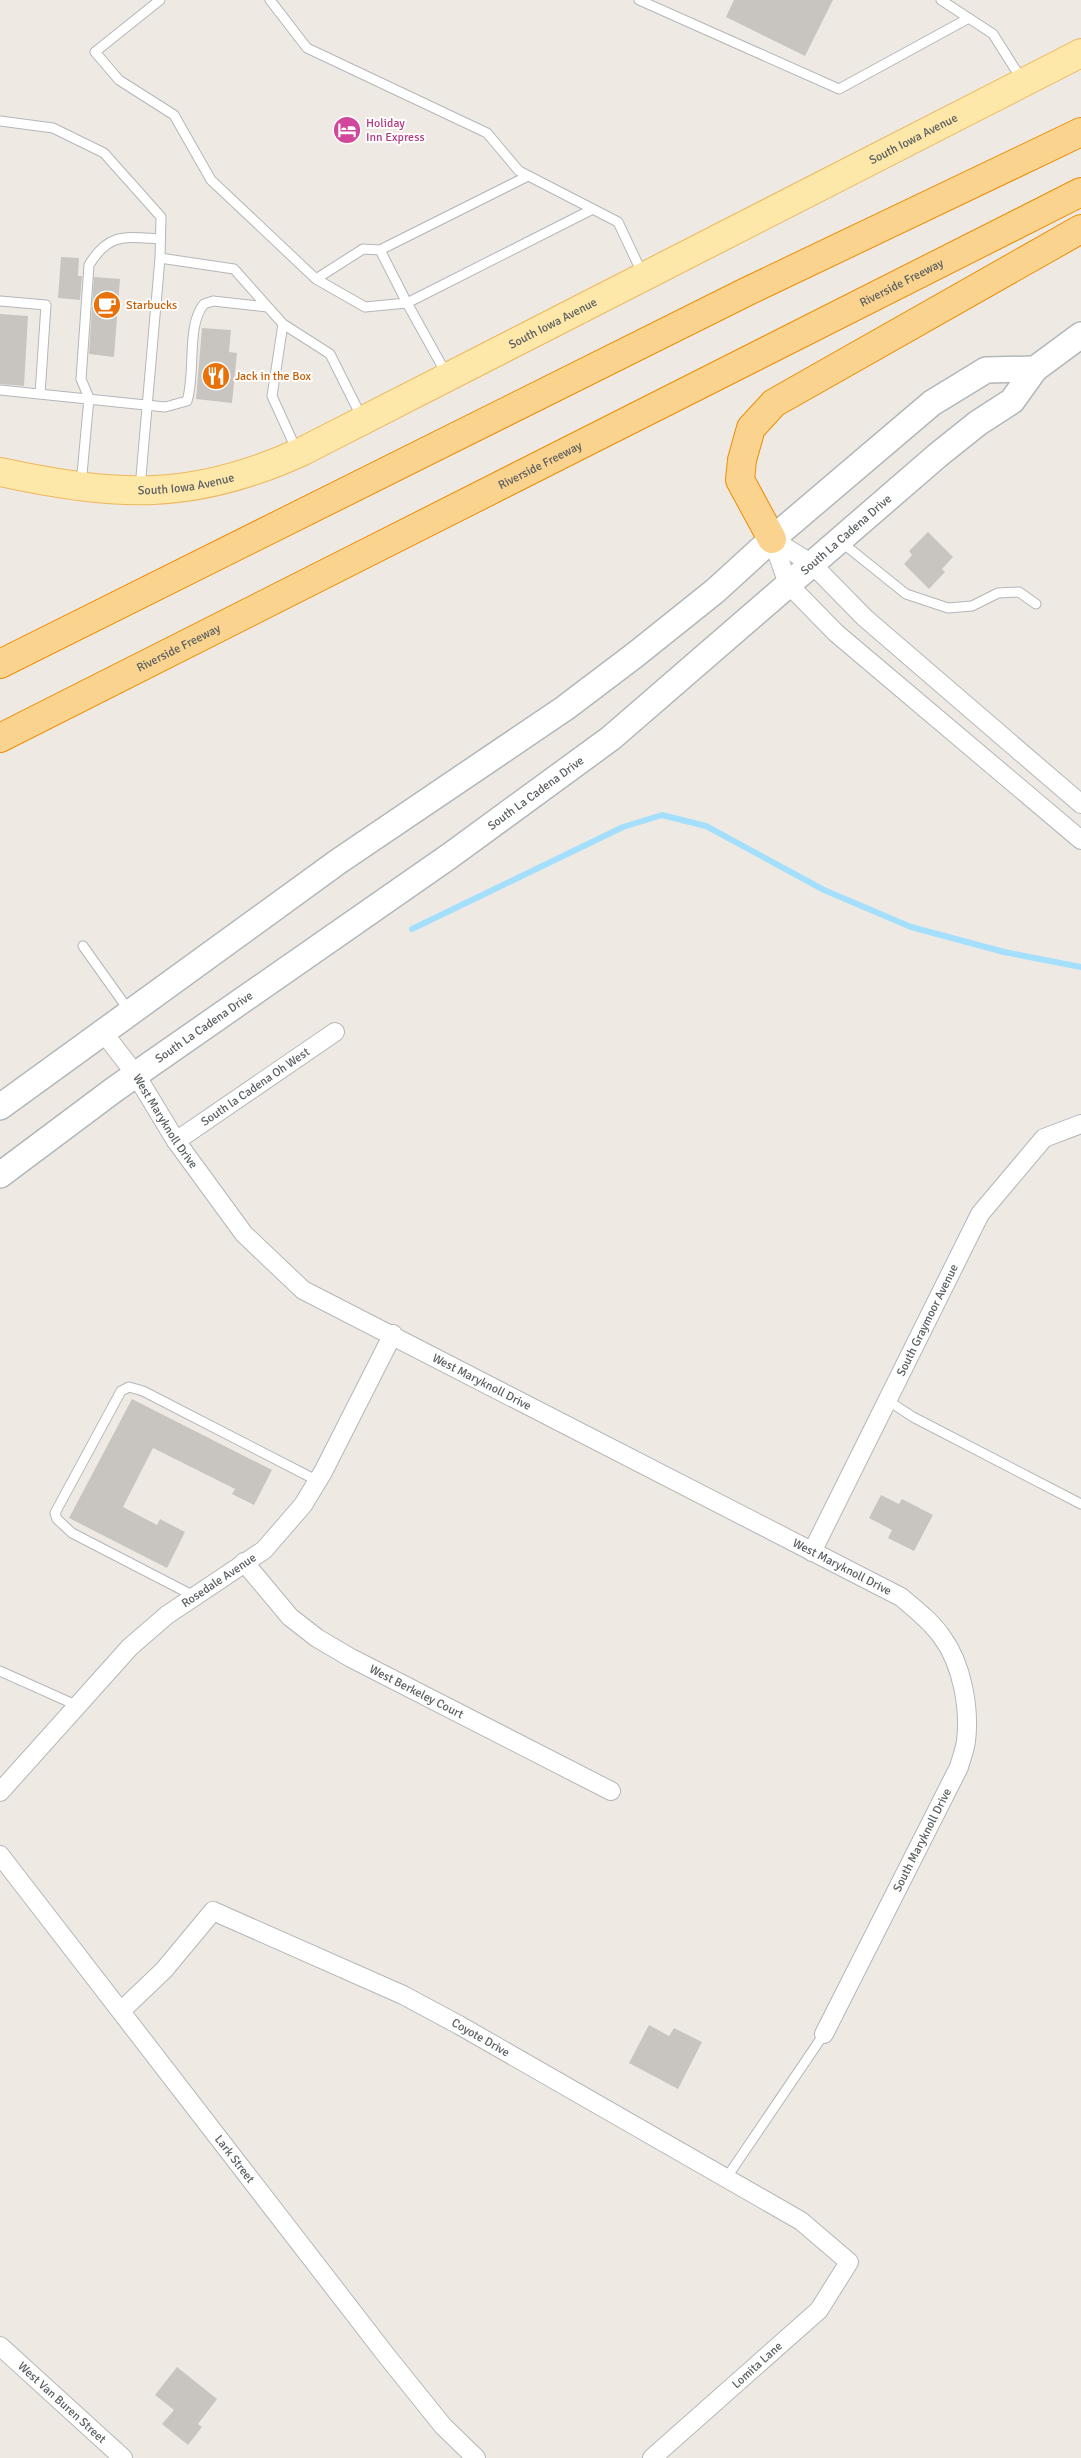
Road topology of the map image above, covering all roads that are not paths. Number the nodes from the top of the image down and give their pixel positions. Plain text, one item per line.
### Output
1 (160, 0) edge
2 (270, 0) edge
3 (640, 0) edge
4 (942, 0) edge
5 (969, 18) junction
6 (1081, 53) edge
7 (1023, 82) junction
8 (0, 121) edge
9 (1081, 132) edge
10 (528, 176) junction
11 (1081, 192) edge
12 (593, 209) junction
13 (1081, 229) edge
14 (160, 238) junction
15 (380, 250) junction
16 (160, 258) junction
17 (644, 277) junction
18 (316, 279) junction
19 (0, 301) edge
20 (407, 303) junction
21 (267, 307) junction
22 (283, 324) junction
23 (1081, 335) edge
24 (1035, 369) junction
25 (448, 377) junction
26 (0, 390) edge
27 (40, 394) junction
28 (89, 398) junction
29 (147, 403) junction
30 (364, 421) junction
31 (298, 454) junction
32 (0, 472) edge
33 (81, 487) junction
34 (140, 491) junction
35 (772, 539) junction
36 (840, 541) junction
37 (812, 564) junction
38 (788, 584) junction
39 (1036, 604) dead end
40 (6, 659) edge
41 (0, 738) edge
42 (1081, 804) edge
43 (1081, 840) edge
44 (82, 946) dead end
45 (130, 1012) junction
46 (103, 1032) junction
47 (335, 1032) dead end
48 (136, 1075) junction
49 (0, 1107) edge
50 (1081, 1124) edge
51 (176, 1142) junction
52 (0, 1175) edge
53 (393, 1334) junction
54 (887, 1400) junction
55 (318, 1481) junction
56 (1081, 1504) edge
57 (812, 1552) junction
58 (244, 1562) junction
59 (194, 1596) junction
60 (943, 1638) joint
61 (0, 1672) edge
62 (78, 1706) junction
63 (611, 1791) dead end
64 (0, 1792) edge
65 (0, 1855) edge
66 (122, 2010) junction
67 (824, 2034) joint
68 (727, 2177) junction
69 (849, 2262) joint
70 (0, 2346) edge
71 (123, 2458) edge
72 (476, 2458) edge
73 (652, 2458) edge

1 - 18 lane
2 - 10 lane
3 - 5 lane
4 - 5 lane
5 - 7 lane
6 - 7 main road, South Iowa Avenue
7 - 17 main road, South Iowa Avenue
8 - 14 lane
9 - 40 highway
10 - 12 lane
10 - 15 lane
11 - 41 highway, Riverside Freeway
12 - 17 lane
12 - 20 lane
13 - 35 highway
14 - 16 lane
14 - 28 lane
15 - 18 lane
15 - 20 lane
16 - 21 lane
16 - 29 lane
17 - 25 main road, South Iowa Avenue
18 - 20 lane
19 - 27 lane
20 - 25 lane
21 - 22 lane
21 - 29 lane
22 - 30 lane
22 - 31 lane
23 - 24 main road, South La Cadena Drive
24 - 35 main road
24 - 36 main road, South La Cadena Drive
25 - 30 main road, South Iowa Avenue
26 - 27 lane
27 - 28 lane
28 - 29 lane
28 - 33 lane
29 - 34 lane
30 - 31 main road, South Iowa Avenue
31 - 34 main road, South Iowa Avenue
32 - 33 main road, South Iowa Avenue
33 - 34 main road, South Iowa Avenue
35 - 37 street
35 - 38 street
35 - 45 main road
36 - 37 main road, South La Cadena Drive
36 - 39 lane
37 - 38 main road, South La Cadena Drive
37 - 42 street
38 - 43 street
38 - 48 main road, South La Cadena Drive
44 - 45 lane
45 - 46 main road
46 - 48 street, West Maryknoll Drive
46 - 49 main road
47 - 51 street, South la Cadena Oh West
48 - 51 street, West Maryknoll Drive
48 - 52 main road, South La Cadena Drive
50 - 54 street, South Graymoor Avenue
51 - 53 street, West Maryknoll Drive
53 - 55 street, Rosedale Avenue
53 - 57 street, West Maryknoll Drive
54 - 56 lane
54 - 57 street, South Graymoor Avenue
55 - 58 street, Rosedale Avenue
55 - 59 lane
57 - 60 street, West Maryknoll Drive
58 - 59 street, Rosedale Avenue
58 - 63 street, West Berkeley Court
59 - 62 street, Rosedale Avenue
60 - 67 street, South Maryknoll Drive
61 - 62 lane
62 - 64 street, Rosedale Avenue
65 - 66 street, Lark Street
66 - 68 street, Coyote Drive
66 - 72 street, Lark Street
67 - 68 lane
68 - 69 street, Coyote Drive
69 - 73 street, Lomita Lane
70 - 71 street, West Van Buren Street

